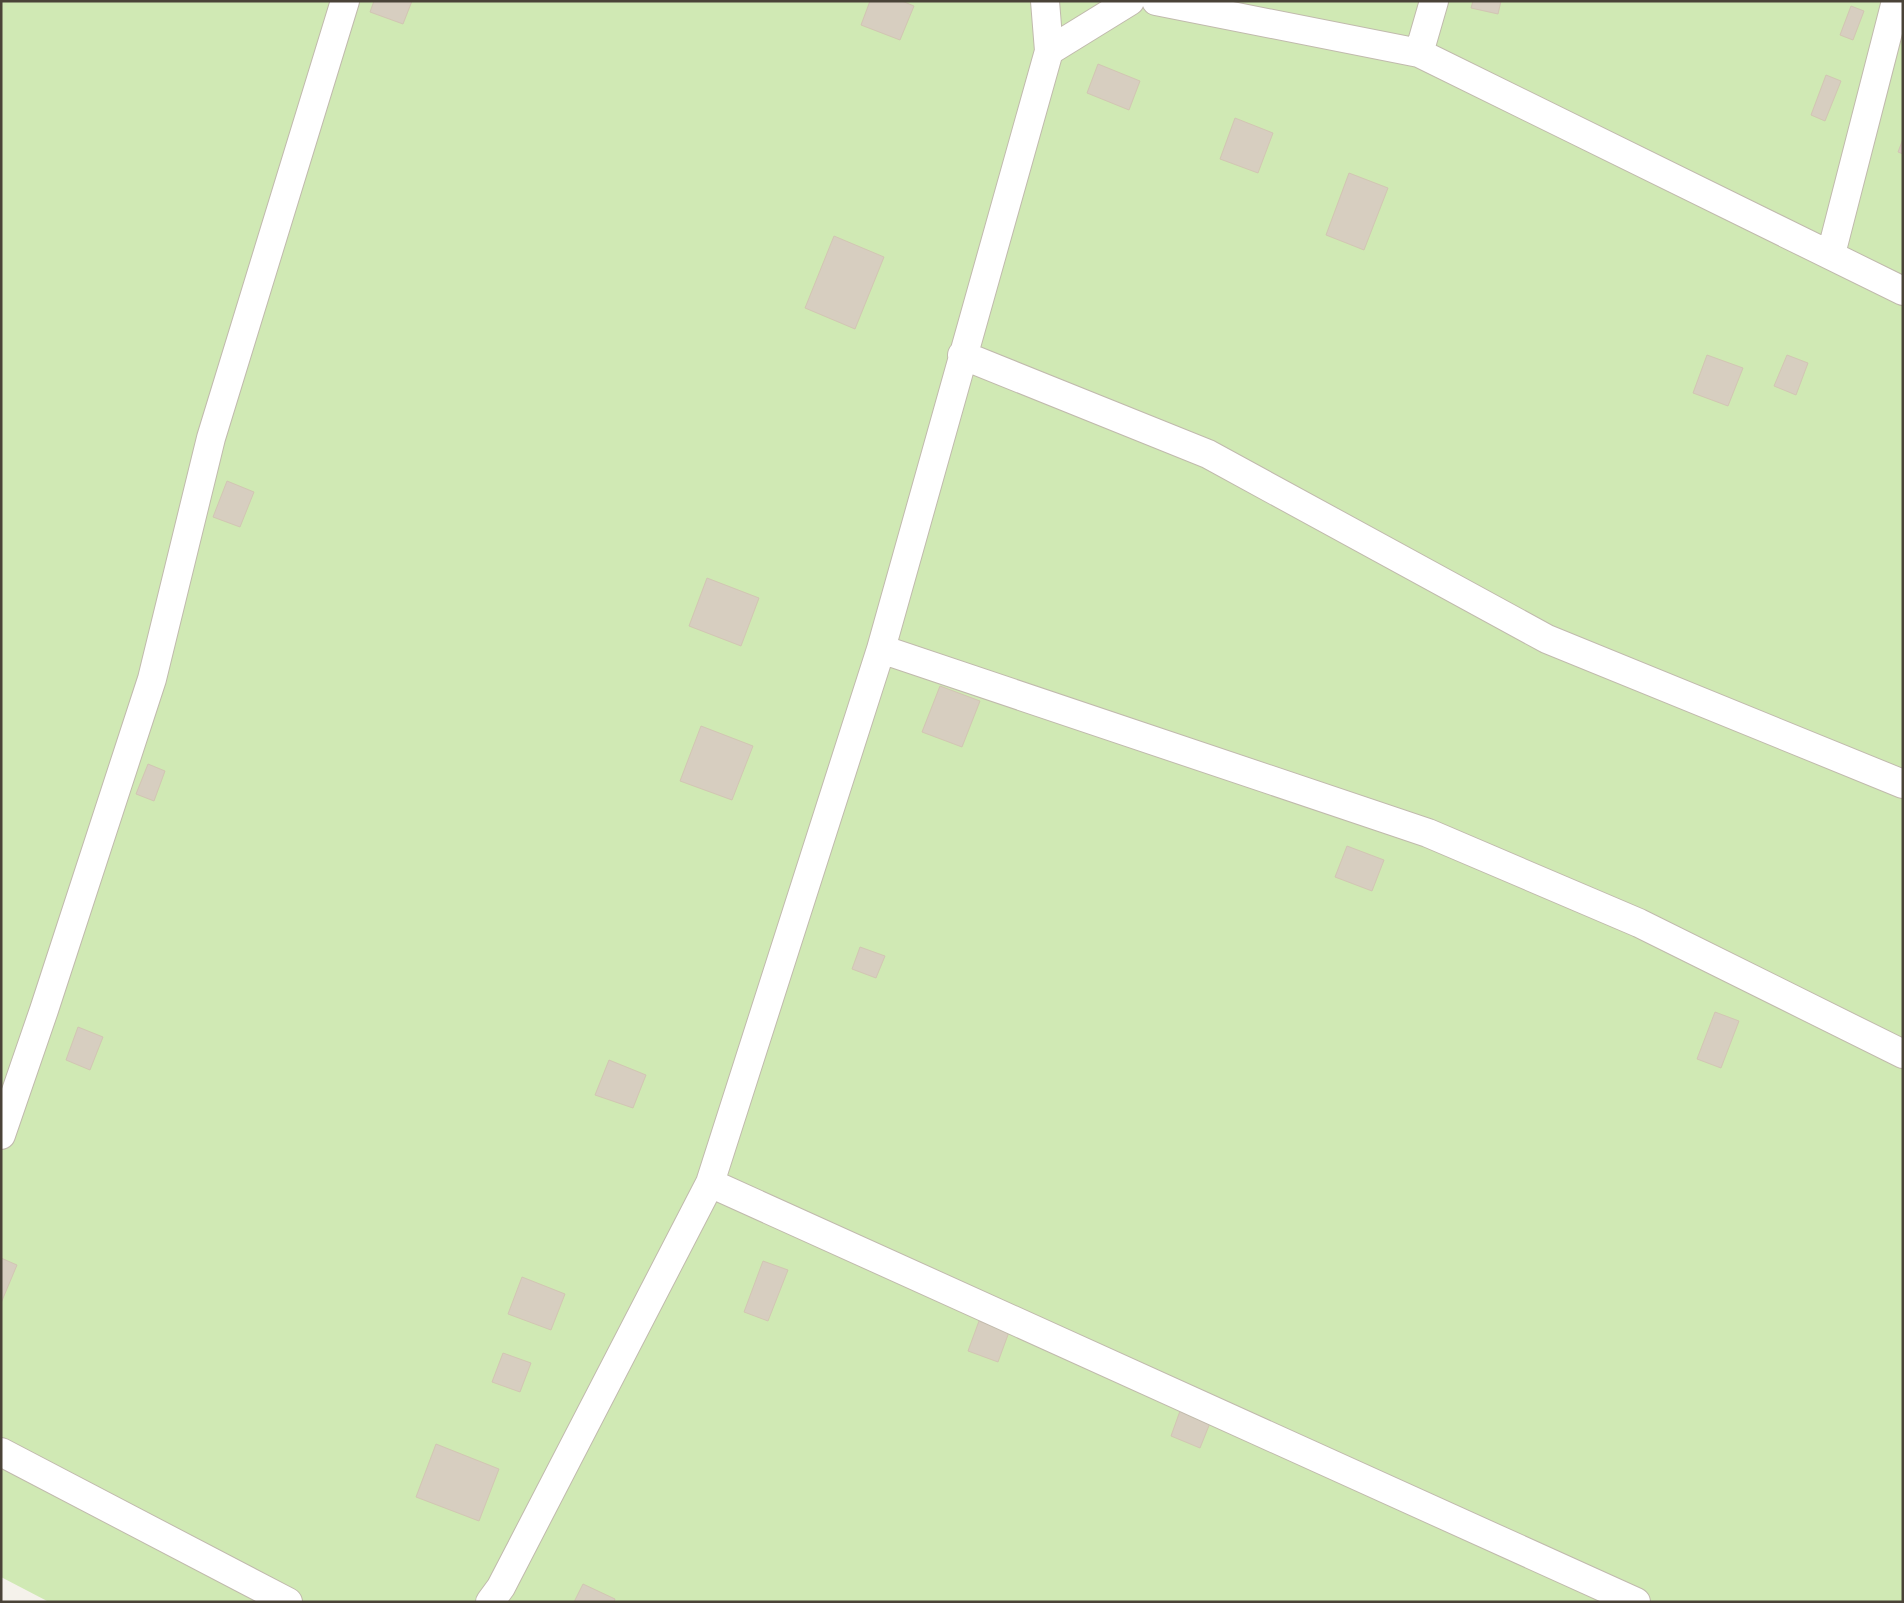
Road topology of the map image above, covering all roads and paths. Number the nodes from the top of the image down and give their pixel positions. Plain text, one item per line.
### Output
1 (345, 1) edge
2 (1046, 1) edge
3 (1130, 1) edge
4 (1156, 1) edge
5 (1434, 1) edge
6 (1896, 1) edge
7 (1049, 50) junction
8 (1419, 53) junction
9 (1831, 254) junction
10 (1903, 291) edge
11 (962, 355) junction
12 (881, 649) junction
13 (1903, 784) edge
14 (1903, 1054) edge
15 (1, 1135) edge
16 (710, 1183) junction
17 (1, 1452) edge
18 (288, 1602) edge
19 (490, 1602) edge
20 (1636, 1602) edge

1 - 15 street
2 - 7 street
3 - 7 street
4 - 8 street
5 - 8 street
6 - 9 street
7 - 11 street
8 - 9 street
9 - 10 street
11 - 12 street
11 - 13 street
12 - 14 street
12 - 16 street
16 - 19 street
16 - 20 street
17 - 18 street

